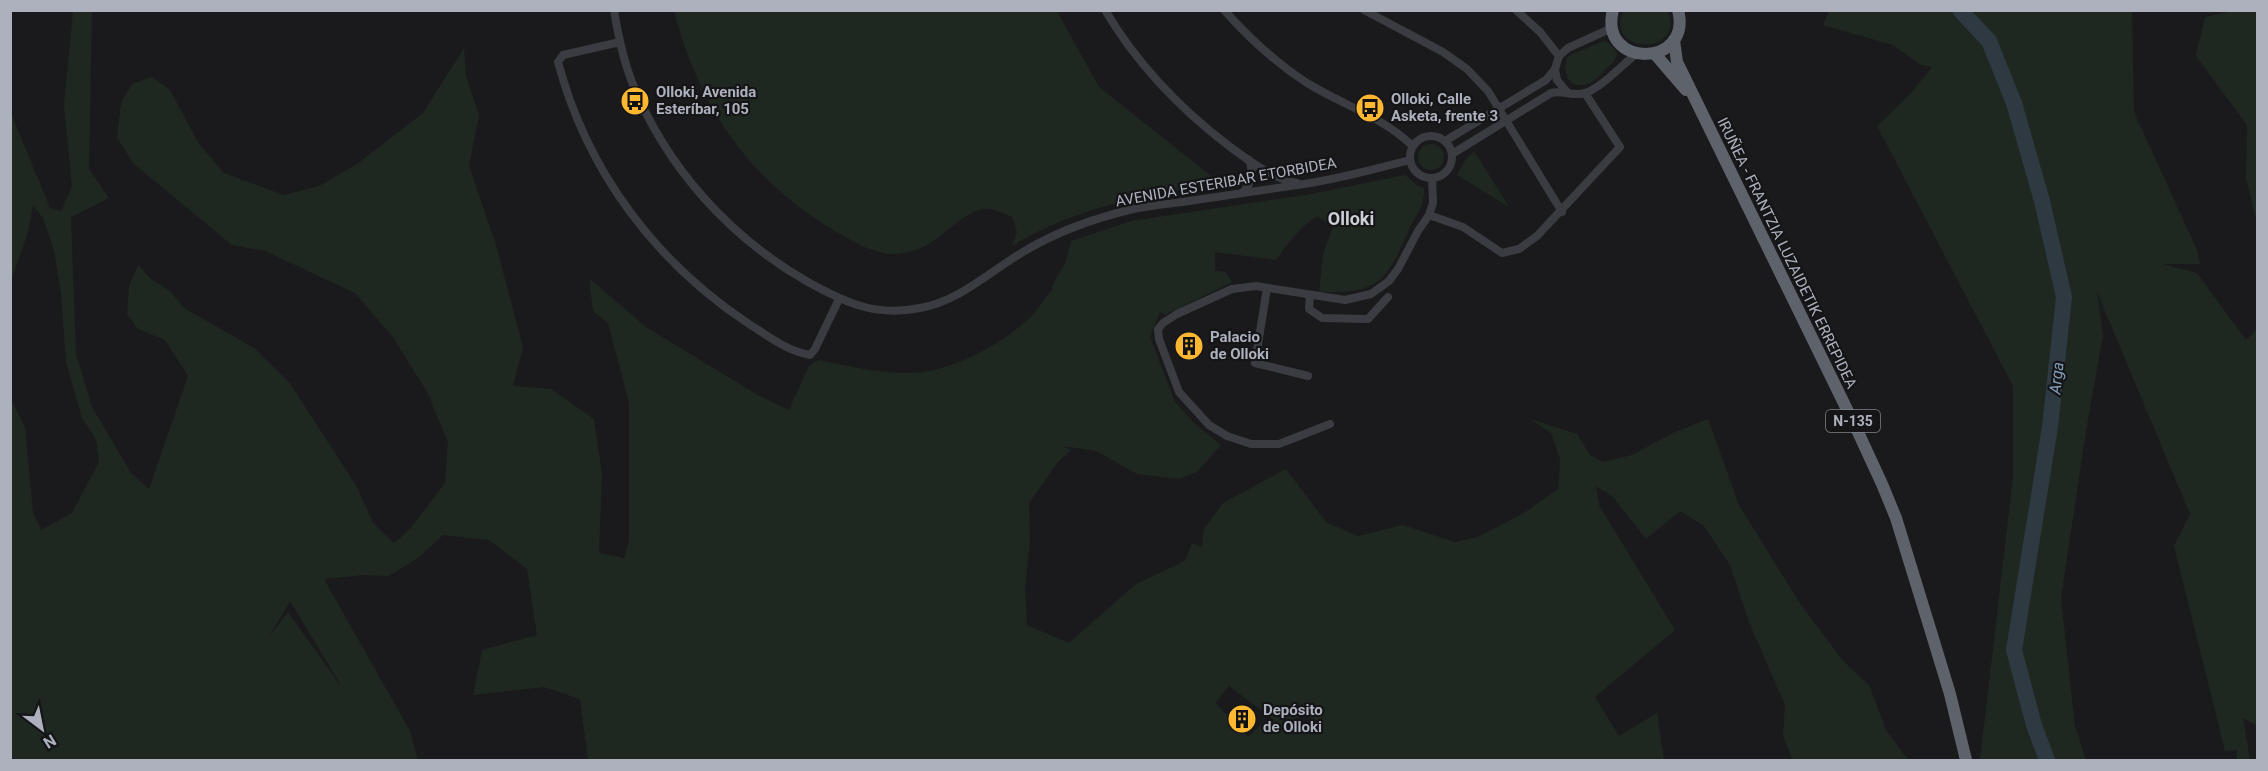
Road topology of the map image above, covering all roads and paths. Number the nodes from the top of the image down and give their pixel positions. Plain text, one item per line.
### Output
1 (614, 10) edge
2 (1105, 10) edge
3 (1224, 10) edge
4 (1364, 10) edge
5 (1516, 10) edge
6 (1613, 10) edge
7 (1678, 10) edge
8 (1612, 28) junction
9 (1674, 40) junction
10 (620, 42) junction
11 (1636, 54) junction
12 (1655, 54) junction
13 (1560, 56) junction
14 (1555, 69) junction
15 (1567, 92) junction
16 (1585, 93) junction
17 (1695, 100) junction
18 (1499, 109) junction
19 (1506, 121) junction
20 (1445, 141) junction
21 (1413, 146) junction
22 (1452, 154) junction
23 (1249, 160) junction
24 (1410, 160) junction
25 (1432, 178) junction
26 (1305, 184) junction
27 (1242, 193) junction
28 (1562, 212) junction
29 (1429, 215) junction
30 (1267, 288) junction
31 (1310, 295) junction
32 (1388, 297) dead end
33 (840, 299) junction
34 (1308, 376) dead end
35 (1330, 424) dead end
36 (1966, 760) edge

1 - 10 street, AVENIDA ESTERIBAR ETORBIDEA
2 - 23 street
3 - 21 street
4 - 18 street
5 - 13 street
6 - 8 highway
7 - 9 highway, N-135
8 - 11 highway
8 - 13 street
9 - 12 highway
9 - 17 highway, N-135
10 - 33 street, AVENIDA ESTERIBAR ETORBIDEA
10 - 33 street
11 - 12 highway
11 - 16 street
12 - 17 highway, N-135
13 - 14 street
14 - 15 street
14 - 18 street
15 - 16 street
15 - 19 street
16 - 28 street
17 - 36 highway, IRUÑEA - FRANTZIA LUZAIDETIK ERREPIDEA / N-135
18 - 19 street
18 - 20 street
19 - 22 street
19 - 28 street
20 - 21 street
20 - 22 street
21 - 24 street
22 - 25 street
23 - 26 street
23 - 27 street
24 - 25 street
24 - 26 street, AVENIDA ESTERIBAR ETORBIDEA
25 - 29 street
26 - 27 street, AVENIDA ESTERIBAR ETORBIDEA
27 - 33 street, AVENIDA ESTERIBAR ETORBIDEA
28 - 29 street
29 - 31 street
30 - 31 street
30 - 34 street
30 - 35 street
31 - 32 street

